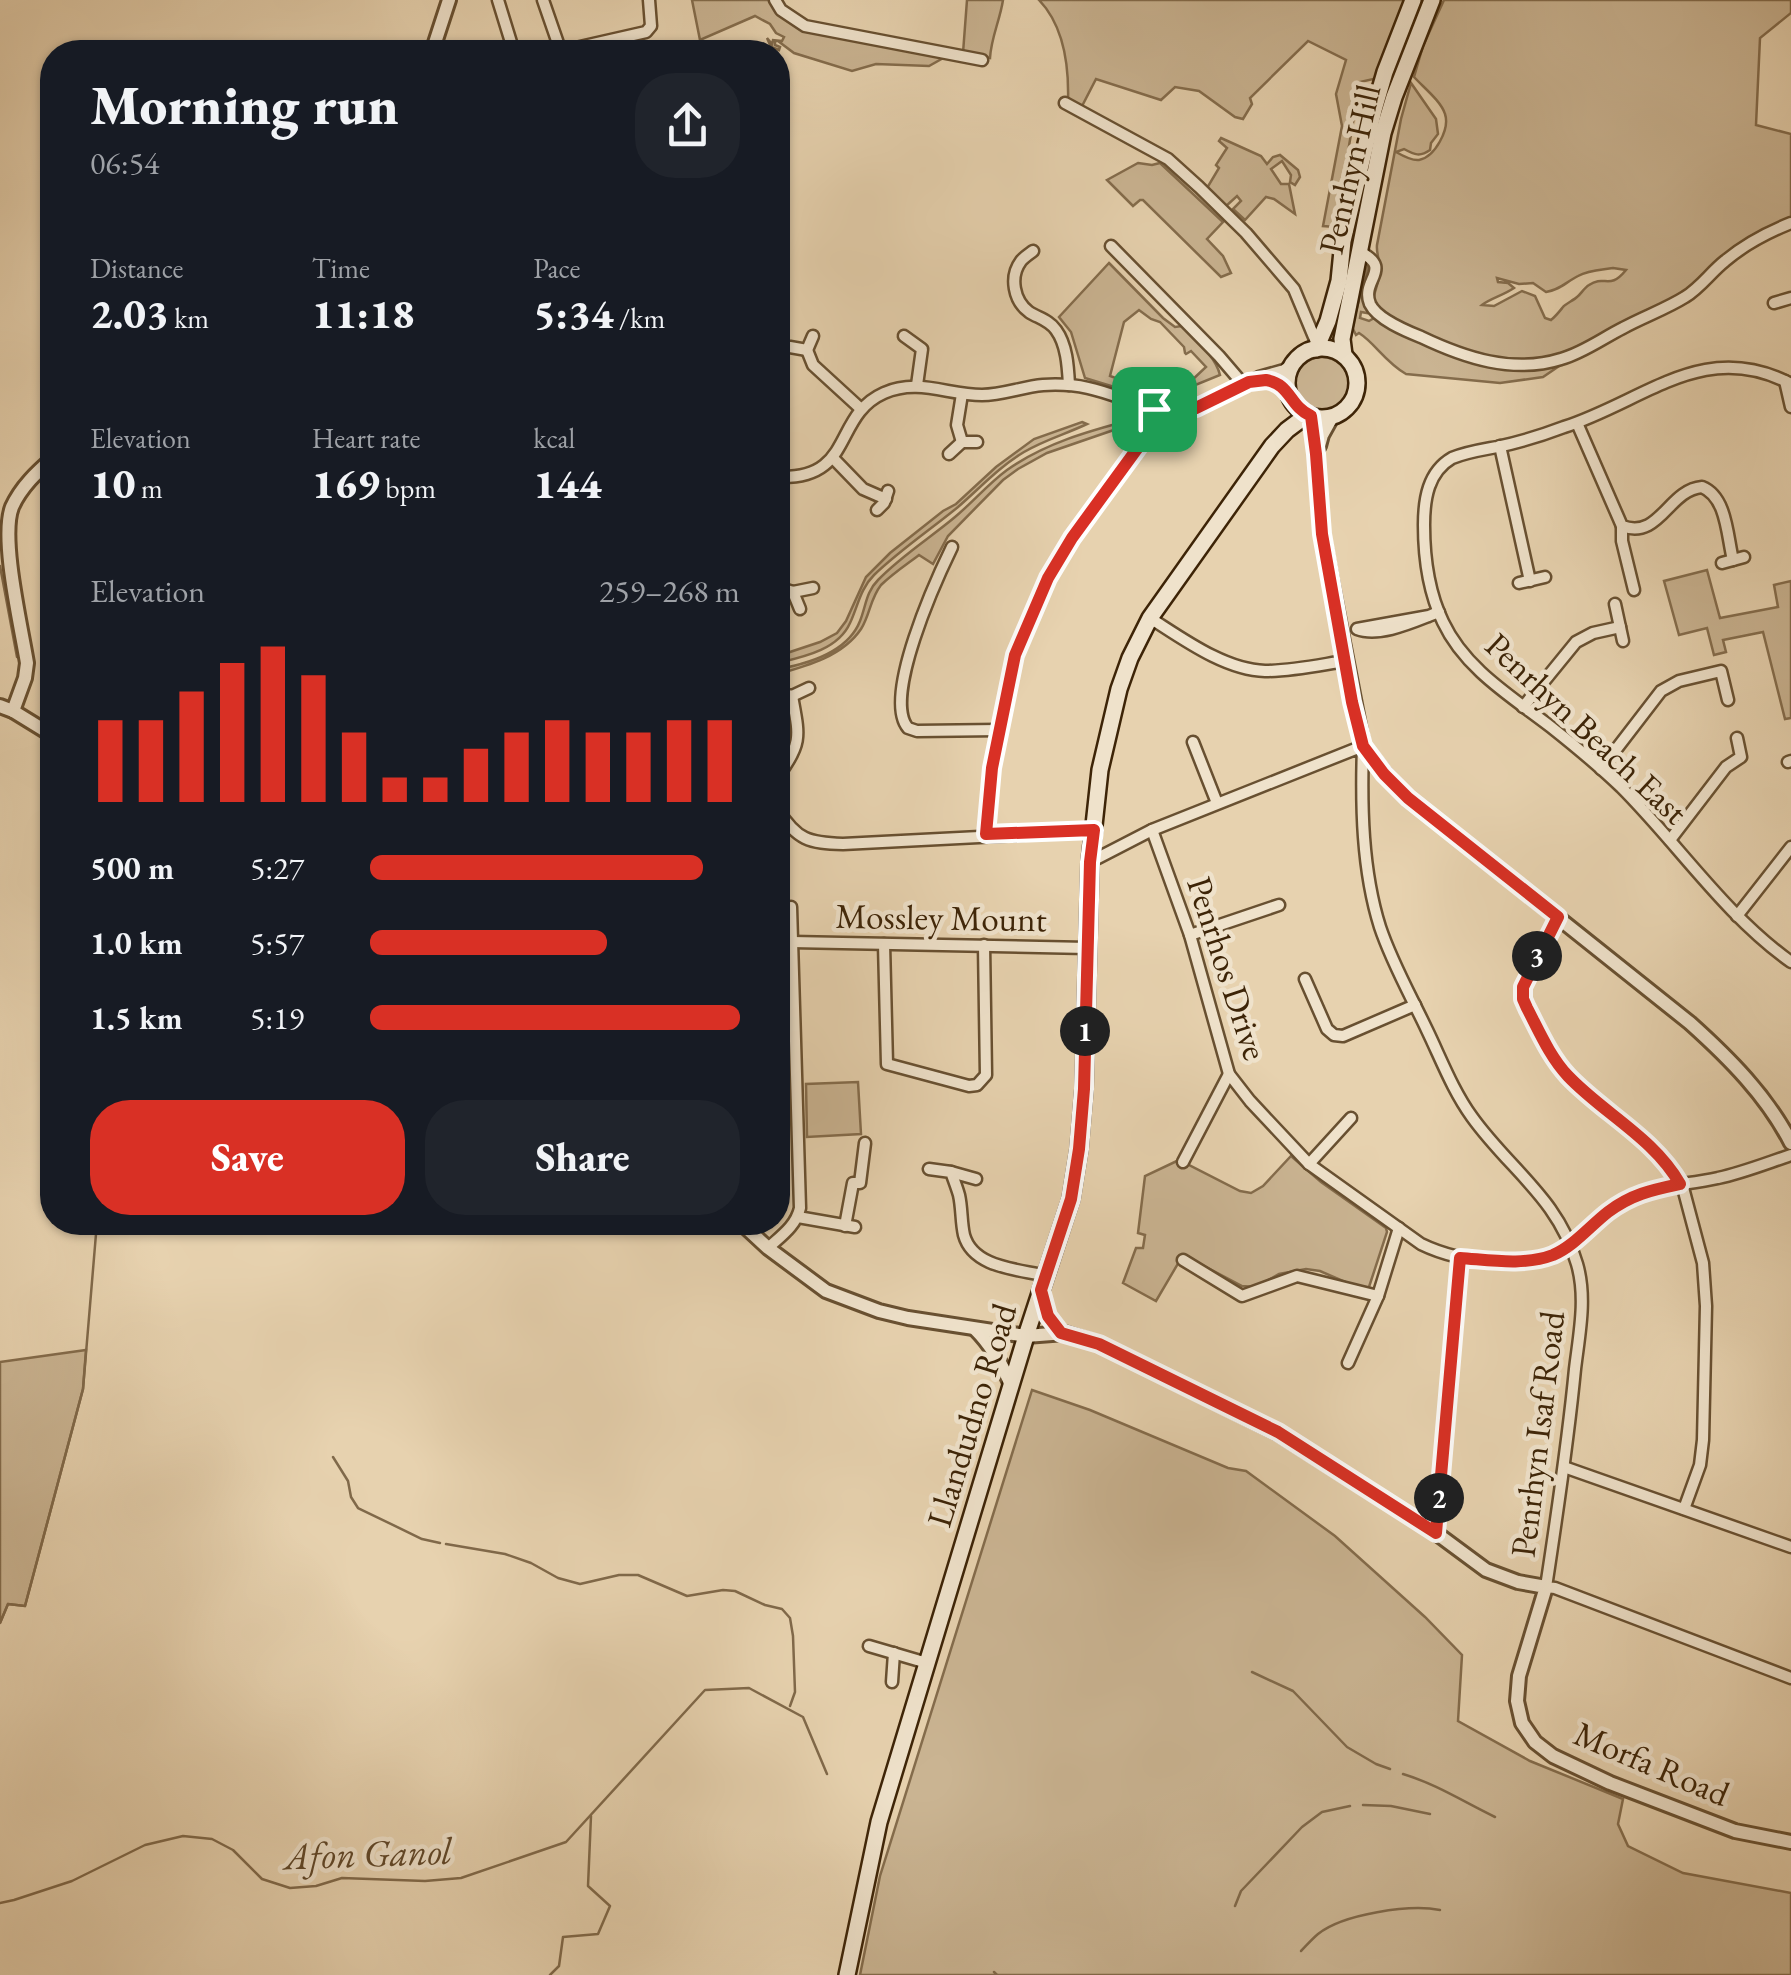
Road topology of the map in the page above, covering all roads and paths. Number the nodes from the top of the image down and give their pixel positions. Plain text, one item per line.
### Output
1 (449, 0) edge
2 (498, 0) edge
3 (542, 0) edge
4 (649, 0) edge
5 (775, 0) edge
6 (1413, 0) edge
7 (1432, 0) edge
8 (436, 40) edge
9 (510, 40) edge
10 (556, 40) edge
11 (612, 40) edge
12 (982, 60) dead end
13 (1065, 103) dead end
14 (1791, 223) edge
15 (1112, 246) dead end
16 (1033, 250) dead end
17 (1360, 252) junction
18 (1791, 298) edge
19 (1774, 303) dead end
20 (1328, 321) junction
21 (1309, 324) junction
22 (812, 336) dead end
23 (904, 336) dead end
24 (1316, 347) junction
25 (790, 348) dead end
26 (808, 350) junction
27 (1344, 355) junction
28 (1293, 364) junction
29 (1246, 383) junction
30 (1788, 383) edge
31 (1069, 384) junction
32 (917, 385) junction
33 (962, 394) junction
34 (1290, 397) junction
35 (1791, 407) edge
36 (861, 409) junction
37 (1154, 409) junction
38 (1309, 416) junction
39 (1332, 417) junction
40 (1578, 423) junction
41 (1281, 436) junction
42 (962, 442) junction
43 (977, 442) dead end
44 (1500, 446) junction
45 (949, 454) dead end
46 (1316, 454) junction
47 (833, 458) junction
48 (40, 469) edge
49 (790, 477) edge
50 (877, 510) dead end
51 (1622, 526) junction
52 (952, 547) dead end
53 (1733, 560) dead end
54 (1545, 577) dead end
55 (812, 588) dead end
56 (1634, 590) dead end
57 (790, 591) edge
58 (793, 592) junction
59 (1615, 604) dead end
60 (800, 609) dead end
61 (1434, 614) junction
62 (1150, 618) junction
63 (1620, 627) junction
64 (1340, 632) junction
65 (1623, 641) dead end
66 (1717, 656) dead end
67 (1345, 661) junction
68 (1720, 670) junction
69 (809, 688) dead end
70 (792, 696) joint
71 (1728, 700) dead end
72 (1524, 707) junction
73 (6, 708) edge
74 (40, 729) edge
75 (999, 730) junction
76 (1737, 738) dead end
77 (1194, 742) dead end
78 (1363, 746) junction
79 (790, 760) edge
80 (1601, 769) junction
81 (1217, 803) junction
82 (790, 826) edge
83 (1094, 830) junction
84 (1152, 830) junction
85 (986, 834) junction
86 (1670, 840) junction
87 (1791, 848) edge
88 (1090, 862) junction
89 (1278, 905) dead end
90 (791, 907) dead end
91 (1737, 916) junction
92 (1558, 917) junction
93 (1190, 936) junction
94 (792, 942) junction
95 (884, 944) junction
96 (984, 945) junction
97 (1088, 948) junction
98 (1791, 962) edge
99 (1305, 986) dead end
100 (1416, 1005) junction
101 (1229, 1074) junction
102 (1352, 1118) dead end
103 (865, 1143) dead end
104 (1791, 1143) edge
105 (1791, 1155) edge
106 (1183, 1162) dead end
107 (1309, 1164) junction
108 (929, 1168) dead end
109 (951, 1172) junction
110 (976, 1179) dead end
111 (1681, 1184) junction
112 (798, 1218) junction
113 (790, 1226) edge
114 (1399, 1228) junction
115 (754, 1235) edge
116 (781, 1235) edge
117 (1570, 1244) junction
118 (768, 1248) junction
119 (1460, 1258) junction
120 (1183, 1260) dead end
121 (1043, 1283) junction
122 (1378, 1296) junction
123 (974, 1328) junction
124 (1061, 1333) junction
125 (1026, 1336) junction
126 (1348, 1363) dead end
127 (1010, 1386) junction
128 (1564, 1467) junction
129 (1684, 1509) junction
130 (1436, 1533) junction
131 (1791, 1547) edge
132 (1546, 1587) junction
133 (869, 1646) dead end
134 (894, 1654) junction
135 (927, 1663) junction
136 (1791, 1678) edge
137 (892, 1682) dead end
138 (1791, 1842) edge
139 (847, 1975) edge

1 - 8 street
2 - 9 street
3 - 10 street
4 - 11 street
5 - 12 street
6 - 20 main road, Penrhyn Hill
7 - 17 main road, Penrhyn Hill
13 - 21 street
14 - 17 street
15 - 29 street
16 - 31 street
17 - 27 main road, Penrhyn Hill
18 - 19 street
20 - 21 street
20 - 24 main road, Penrhyn Hill
21 - 24 street
22 - 26 street
23 - 32 street
24 - 27 main road
24 - 28 main road
25 - 26 street
26 - 36 street
27 - 39 main road
28 - 29 street
28 - 34 main road
29 - 34 street
29 - 37 street
30 - 35 street
30 - 40 street, Penrhyn Beach East
31 - 33 street
31 - 37 street
32 - 33 street
32 - 36 street
33 - 42 street
34 - 38 main road
34 - 41 main road, Llandudno Road
36 - 47 street
37 - 75 street
38 - 39 main road
38 - 41 main road, Llandudno Road
38 - 46 street
39 - 46 street
40 - 44 street, Penrhyn Beach East
40 - 51 street
41 - 62 main road, Llandudno Road
42 - 43 street
42 - 45 street
44 - 54 street
44 - 61 street, Penrhyn Beach East
46 - 64 street
47 - 49 street
47 - 50 street
48 - 73 street
51 - 53 street
51 - 56 street
52 - 75 street
55 - 58 street
57 - 58 street
58 - 60 street
59 - 63 street
61 - 64 street
61 - 72 street, Penrhyn Beach East
62 - 67 street
62 - 83 main road, Llandudno Road
63 - 65 street
63 - 72 street
64 - 67 street
66 - 68 street
67 - 78 street
68 - 71 street
68 - 80 street
69 - 70 street
70 - 79 street
72 - 80 street, Penrhyn Beach East
73 - 74 street
75 - 85 street
76 - 86 street
77 - 81 street
78 - 81 street
78 - 92 street
78 - 100 street, Penrhyn Isaf Road
80 - 86 street, Penrhyn Beach East
81 - 84 street
82 - 85 street
83 - 85 street
83 - 88 main road, Llandudno Road
84 - 88 street
84 - 93 street, Penrhos Drive
86 - 91 street, Penrhyn Beach East
87 - 91 street
88 - 97 main road, Llandudno Road
89 - 93 street
90 - 94 street
91 - 98 street, Penrhyn Beach East
92 - 104 street
92 - 111 street
93 - 101 street, Penrhos Drive
94 - 95 street, Mossley Mount
94 - 112 street
95 - 96 street, Mossley Mount
95 - 96 street
96 - 97 street, Mossley Mount
97 - 121 main road, Llandudno Road
99 - 100 street
100 - 117 street, Penrhyn Isaf Road
101 - 106 street
101 - 107 street, Penrhos Drive
102 - 107 street
103 - 112 street
105 - 111 street, Penrhos Drive
107 - 114 street, Penrhos Drive
108 - 109 street
109 - 110 street
109 - 121 street
111 - 117 street, Penrhos Drive
111 - 129 street
112 - 113 street
114 - 119 street, Penrhos Drive
114 - 122 street
115 - 118 street
116 - 118 street
117 - 119 street, Penrhos Drive
117 - 128 street, Penrhyn Isaf Road
118 - 123 street
119 - 130 street
120 - 122 street
121 - 124 street
121 - 125 main road, Llandudno Road
122 - 126 street
123 - 125 street
123 - 127 street
124 - 125 street
124 - 130 street
125 - 127 main road, Llandudno Road
127 - 135 main road, Llandudno Road
128 - 129 street
128 - 132 street, Penrhyn Isaf Road
129 - 131 street
130 - 132 street
132 - 136 street
132 - 138 street, Morfa Road
133 - 134 street
134 - 135 street
134 - 137 street
135 - 139 main road, Llandudno Road

